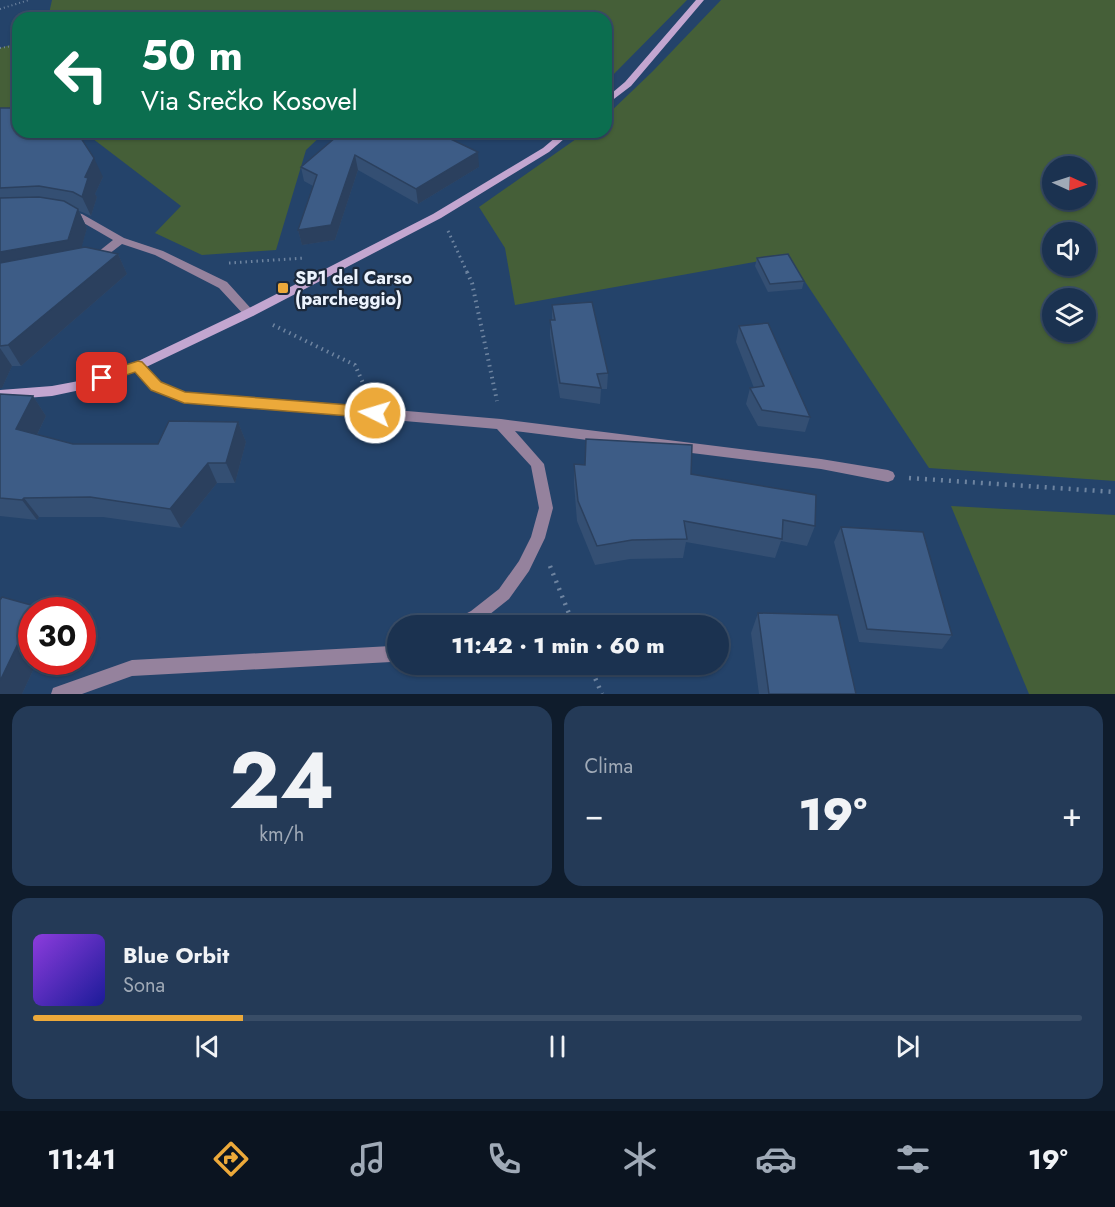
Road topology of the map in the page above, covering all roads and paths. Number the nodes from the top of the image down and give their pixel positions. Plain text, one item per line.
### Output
1 (29, 0) edge
2 (700, 0) edge
3 (0, 9) edge
4 (612, 97) edge
5 (561, 138) edge
6 (58, 213) edge
7 (437, 216) junction
8 (120, 240) junction
9 (308, 258) dead end
10 (227, 263) dead end
11 (82, 265) edge
12 (249, 313) junction
13 (138, 366) junction
14 (0, 395) edge
15 (375, 413) junction
16 (501, 424) junction
17 (888, 476) joint
18 (1115, 492) edge
19 (538, 538) junction
20 (478, 615) edge
21 (570, 615) edge
22 (387, 654) edge
23 (594, 675) edge
24 (59, 694) edge
25 (602, 694) edge

1 - 3 path
2 - 4 main road
5 - 7 main road
6 - 8 street
7 - 12 main road
7 - 16 path
8 - 11 street
8 - 12 street
9 - 10 path
12 - 13 main road
12 - 15 path
13 - 14 main road
13 - 15 street
15 - 16 street
16 - 17 street
16 - 19 street
17 - 18 path
19 - 20 street
19 - 21 path
22 - 24 street
23 - 25 path

